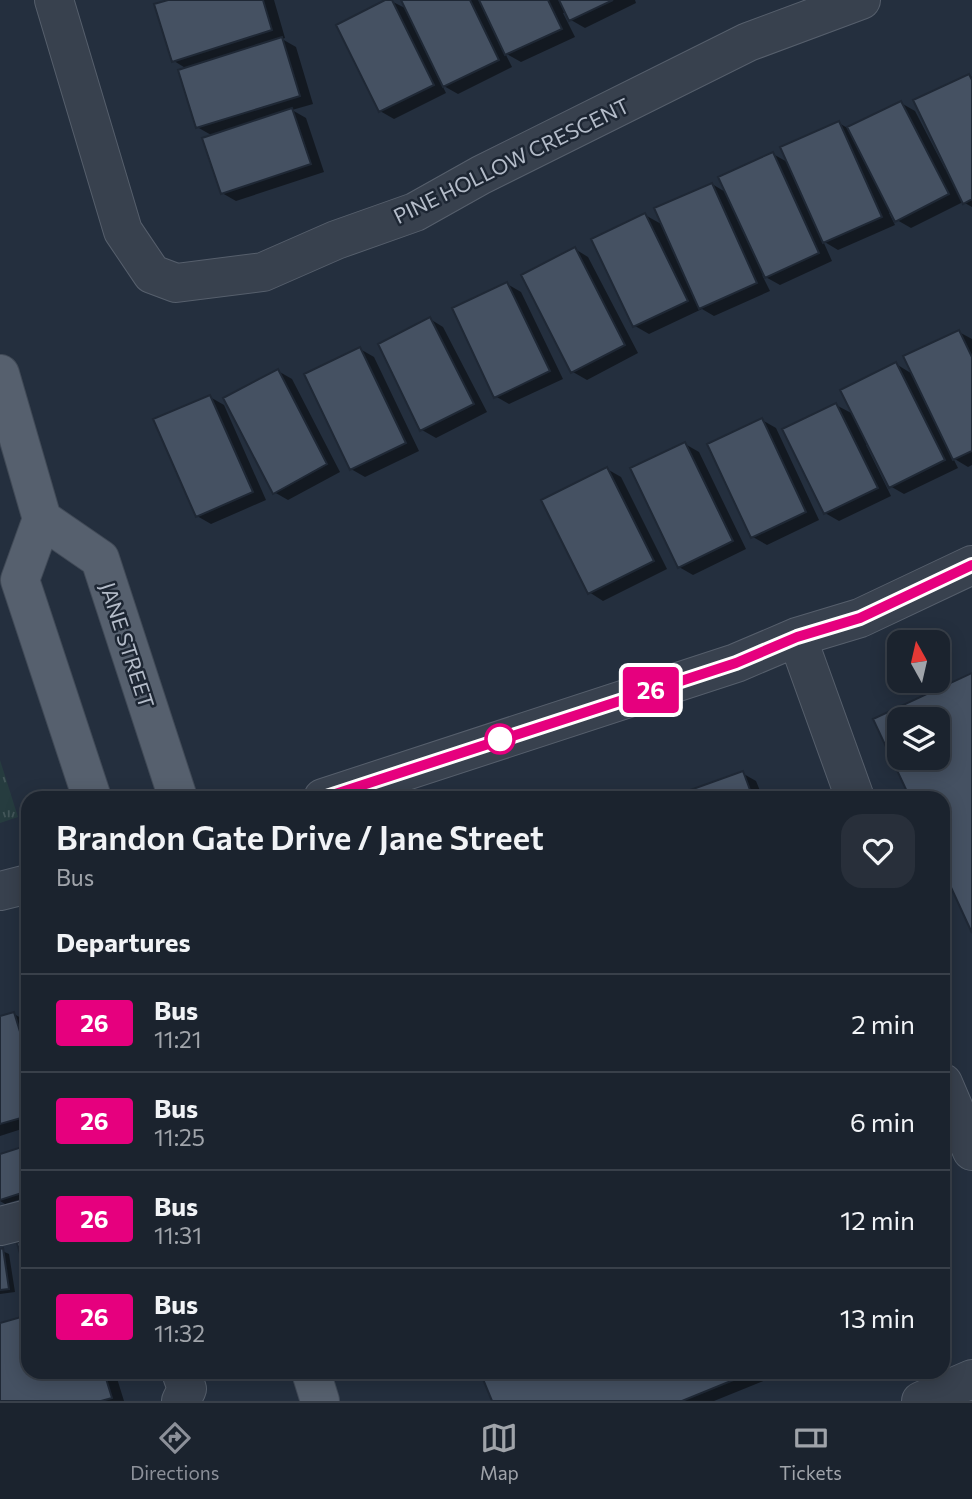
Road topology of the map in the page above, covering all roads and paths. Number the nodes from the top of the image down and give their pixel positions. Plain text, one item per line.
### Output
1 (54, 0) edge
2 (861, 0) edge
3 (0, 374) edge
4 (42, 519) junction
5 (972, 565) edge
6 (797, 637) junction
7 (90, 791) edge
8 (176, 791) edge
9 (344, 791) edge
10 (852, 791) edge
11 (21, 886) edge
12 (0, 891) edge
13 (950, 1099) edge
14 (972, 1151) edge
15 (21, 1221) edge
16 (0, 1226) edge
17 (183, 1379) edge
18 (313, 1379) edge
19 (972, 1379) edge
20 (181, 1401) edge
21 (320, 1401) edge
22 (921, 1401) edge

1 - 2 street, PINE HOLLOW CRESCENT
3 - 4 main road
4 - 7 main road
4 - 8 main road, JANE STREET
5 - 6 street
6 - 9 street
6 - 10 street
11 - 12 street
13 - 14 street
15 - 16 street
17 - 20 street
18 - 21 main road
19 - 22 street

